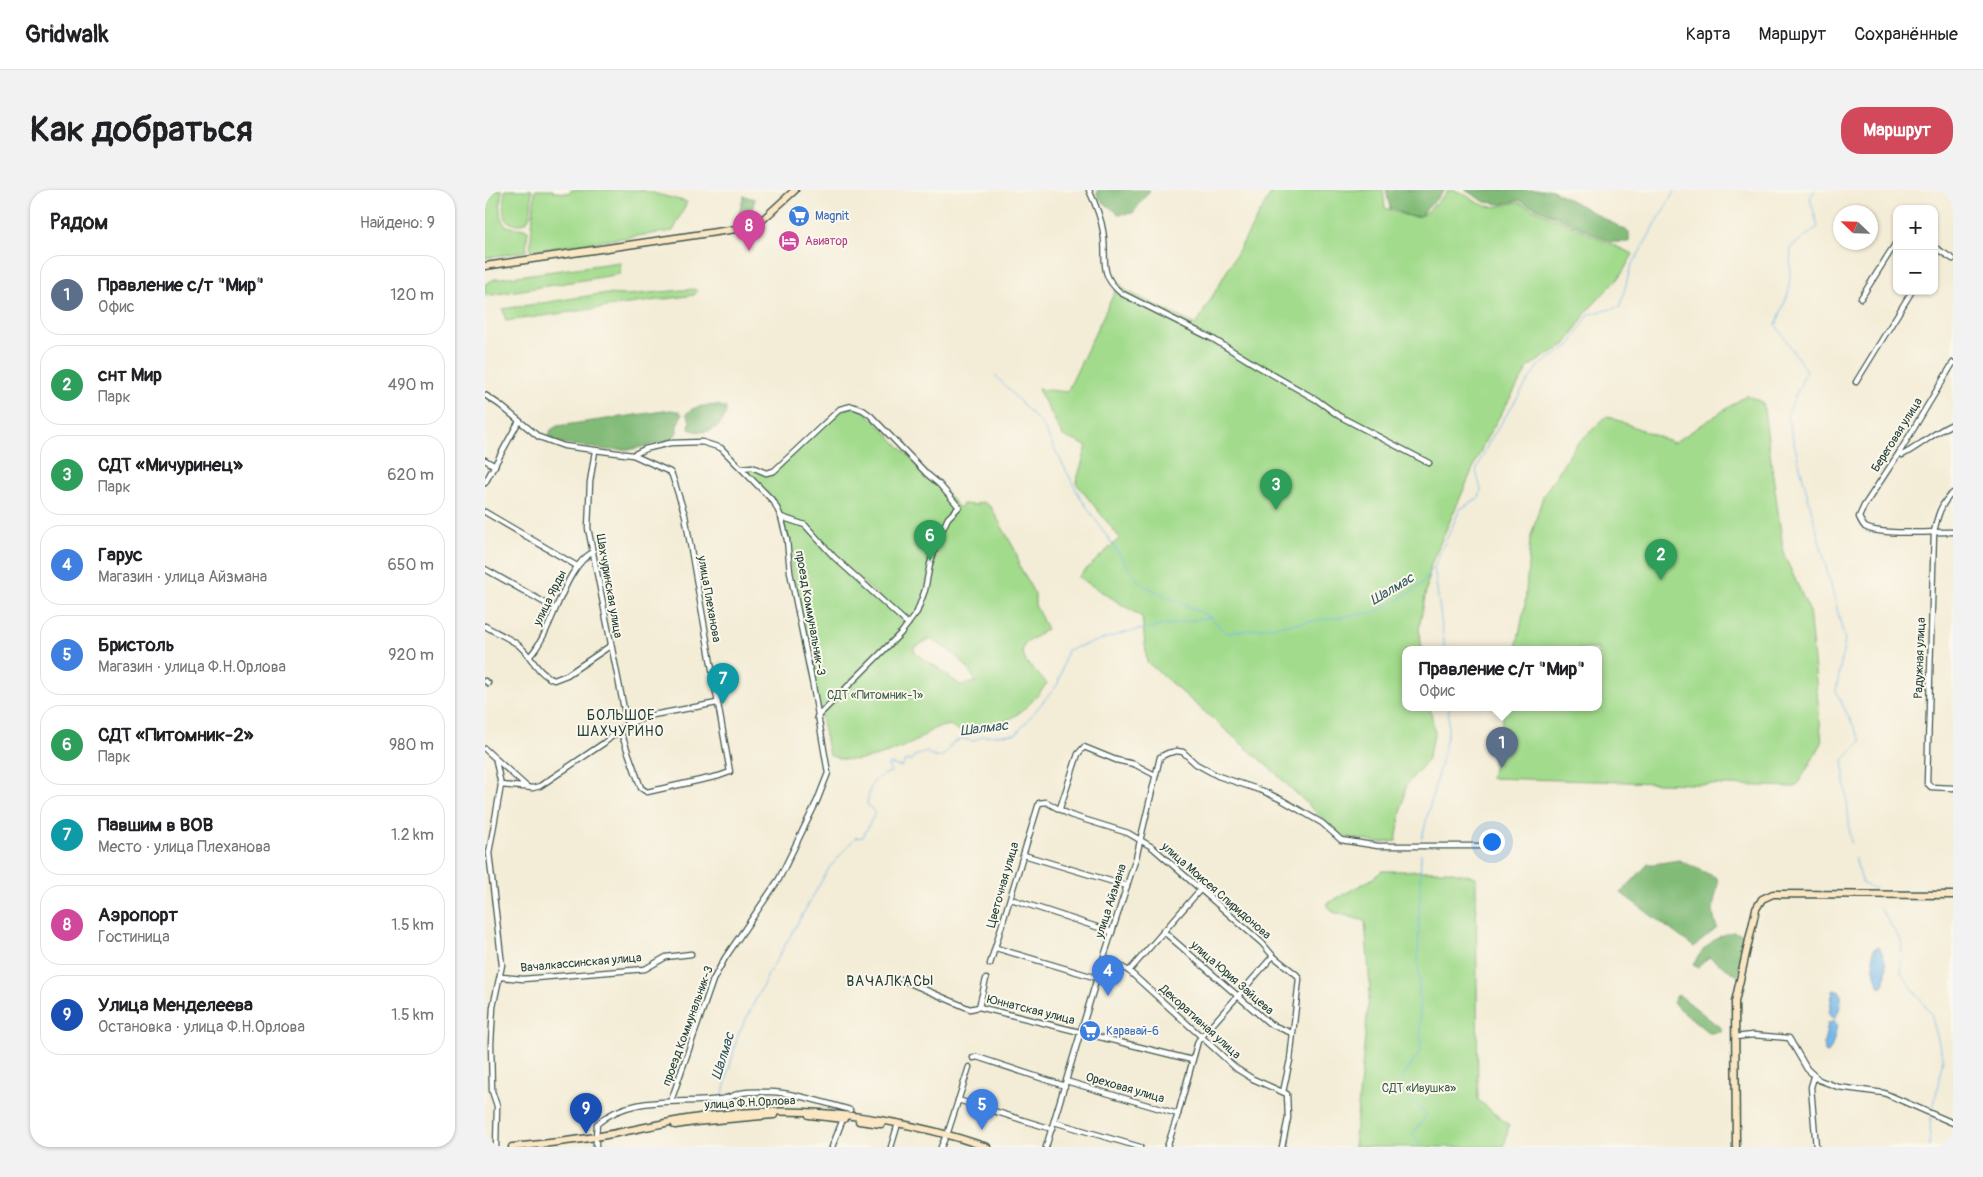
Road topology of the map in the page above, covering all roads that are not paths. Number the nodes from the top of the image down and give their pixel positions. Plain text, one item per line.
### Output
1 (795, 190) edge
2 (1089, 190) edge
3 (1893, 247) edge
4 (1938, 249) edge
5 (1953, 259) edge
6 (485, 266) edge
7 (1910, 295) edge
8 (1861, 298) dead end
9 (1953, 363) edge
10 (1856, 382) dead end
11 (485, 394) edge
12 (519, 421) junction
13 (1953, 424) edge
14 (595, 451) junction
15 (1899, 453) junction
16 (633, 455) junction
17 (485, 460) edge
18 (1429, 463) dead end
19 (495, 466) junction
20 (741, 468) junction
21 (485, 483) edge
22 (1953, 493) edge
23 (485, 512) edge
24 (781, 517) junction
25 (1934, 532) junction
26 (1953, 532) edge
27 (593, 552) junction
28 (577, 566) junction
29 (485, 569) edge
30 (555, 608) junction
31 (908, 624) junction
32 (485, 626) edge
33 (610, 646) junction
34 (530, 656) junction
35 (717, 703) junction
36 (817, 717) junction
37 (627, 724) junction
38 (620, 730) junction
39 (485, 749) edge
40 (496, 761) junction
41 (1155, 774) junction
42 (501, 785) junction
43 (527, 788) junction
44 (1953, 788) edge
45 (1060, 808) junction
46 (1036, 812) joint
47 (1141, 842) junction
48 (1484, 846) dead end
49 (1024, 855) junction
50 (1127, 886) junction
51 (1200, 890) junction
52 (1953, 895) edge
53 (1011, 899) junction
54 (1163, 931) junction
55 (1112, 932) junction
56 (996, 948) junction
57 (691, 954) dead end
58 (1273, 956) junction
59 (1104, 957) junction
60 (990, 964) dead end
61 (1129, 971) junction
62 (501, 977) junction
63 (898, 978) dead end
64 (1097, 978) junction
65 (986, 979) dead end
66 (1237, 997) junction
67 (485, 1007) edge
68 (493, 1007) junction
69 (979, 1007) junction
70 (1082, 1033) junction
71 (1292, 1033) junction
72 (1201, 1036) junction
73 (1735, 1037) junction
74 (973, 1058) dead end
75 (1192, 1060) junction
76 (969, 1067) dead end
77 (1814, 1077) junction
78 (1066, 1084) junction
79 (1285, 1093) junction
80 (957, 1100) junction
81 (671, 1101) junction
82 (1178, 1114) junction
83 (847, 1115) junction
84 (1054, 1122) junction
85 (1953, 1123) edge
86 (897, 1127) junction
87 (1052, 1129) junction
88 (946, 1136) junction
89 (596, 1142) edge
90 (496, 1147) edge
91 (512, 1147) edge
92 (550, 1147) edge
93 (832, 1147) edge
94 (891, 1147) edge
95 (941, 1147) edge
96 (974, 1147) edge
97 (987, 1147) edge
98 (1046, 1147) edge
99 (1140, 1147) edge
100 (1167, 1147) edge
101 (1282, 1147) edge
102 (1736, 1147) edge
103 (1816, 1147) edge

1 - 6 street
2 - 18 street
3 - 8 street
4 - 5 street
7 - 10 street
9 - 15 street, Береговая улица
11 - 12 street, проезд Коммунальник-3
12 - 14 street, проезд Коммунальник-3
12 - 19 street
13 - 15 street
14 - 16 street, проезд Коммунальник-3
14 - 27 street, Шахчуринская улица
15 - 25 street, Береговая улица
16 - 20 street, проезд Коммунальник-3
16 - 35 street, улица Плеханова
17 - 19 street
19 - 21 street
20 - 24 street, проезд Коммунальник-3
20 - 31 street
22 - 25 street, Радужная улица
23 - 28 street
24 - 31 street
24 - 36 street, проезд Коммунальник-3
25 - 26 street
25 - 44 street, Радужная улица
27 - 28 street, улица Ярды
27 - 33 street, Шахчуринская улица
28 - 30 street, улица Ярды
29 - 30 street
30 - 34 street, улица Ярды
31 - 36 street
32 - 34 street
33 - 34 street
33 - 37 street, Шахчуринская улица
35 - 37 street
35 - 38 street, улица Плеханова
36 - 81 street, проезд Коммунальник-3
37 - 38 street
38 - 43 street
39 - 40 street
40 - 42 street
40 - 43 street
41 - 45 street
41 - 47 street, улица Айзмана
41 - 48 street, улица Айзмана
42 - 43 street
42 - 62 street
45 - 46 street, улица Моисея Спиридонова
45 - 47 street, улица Моисея Спиридонова
46 - 49 street, Цветочная улица
47 - 50 street, улица Айзмана
47 - 51 street, улица Моисея Спиридонова
49 - 50 street
49 - 53 street, Цветочная улица
50 - 55 street, улица Айзмана
51 - 54 street
51 - 58 street, улица Моисея Спиридонова
52 - 73 street
53 - 55 street
53 - 56 street, Цветочная улица
54 - 61 street
54 - 66 street, улица Юрия Зайцева
55 - 59 street, улица Айзмана
56 - 60 street, Цветочная улица
56 - 64 street
57 - 62 street, Вачалкассинская улица
58 - 66 street
58 - 71 street, улица Моисея Спиридонова
59 - 61 street, Декоративная улица
59 - 64 street, улица Айзмана
61 - 72 street, Декоративная улица
62 - 68 street
63 - 69 street, Юннатская улица
64 - 70 street, улица Айзмана
65 - 69 street
66 - 71 street, улица Юрия Зайцева
66 - 72 street
67 - 68 street
68 - 90 street
69 - 70 street, Юннатская улица
70 - 75 street, Юннатская улица
70 - 78 street, улица Айзмана
71 - 79 street
72 - 75 street
72 - 79 street, Декоративная улица
73 - 77 street
73 - 102 street
74 - 78 street, Ореховая улица
75 - 82 street
76 - 80 street
77 - 85 street
77 - 103 street
78 - 82 street, Ореховая улица
78 - 84 street, улица Айзмана
79 - 101 street
80 - 87 street
80 - 88 street
81 - 83 street
81 - 89 street
82 - 100 street
83 - 86 street, улица Ф.Н.Орлова
83 - 88 street, улица Ф.Н.Орлова
83 - 89 street, улица Ф.Н.Орлова
83 - 93 street
84 - 87 street, улица Айзмана
84 - 99 street
86 - 88 street, улица Ф.Н.Орлова
86 - 94 street
87 - 98 street, улица Айзмана
88 - 95 street
88 - 96 street, улица Ф.Н.Орлова
88 - 97 street, улица Ф.Н.Орлова
89 - 91 street, улица Ф.Н.Орлова
89 - 92 street, улица Ф.Н.Орлова

